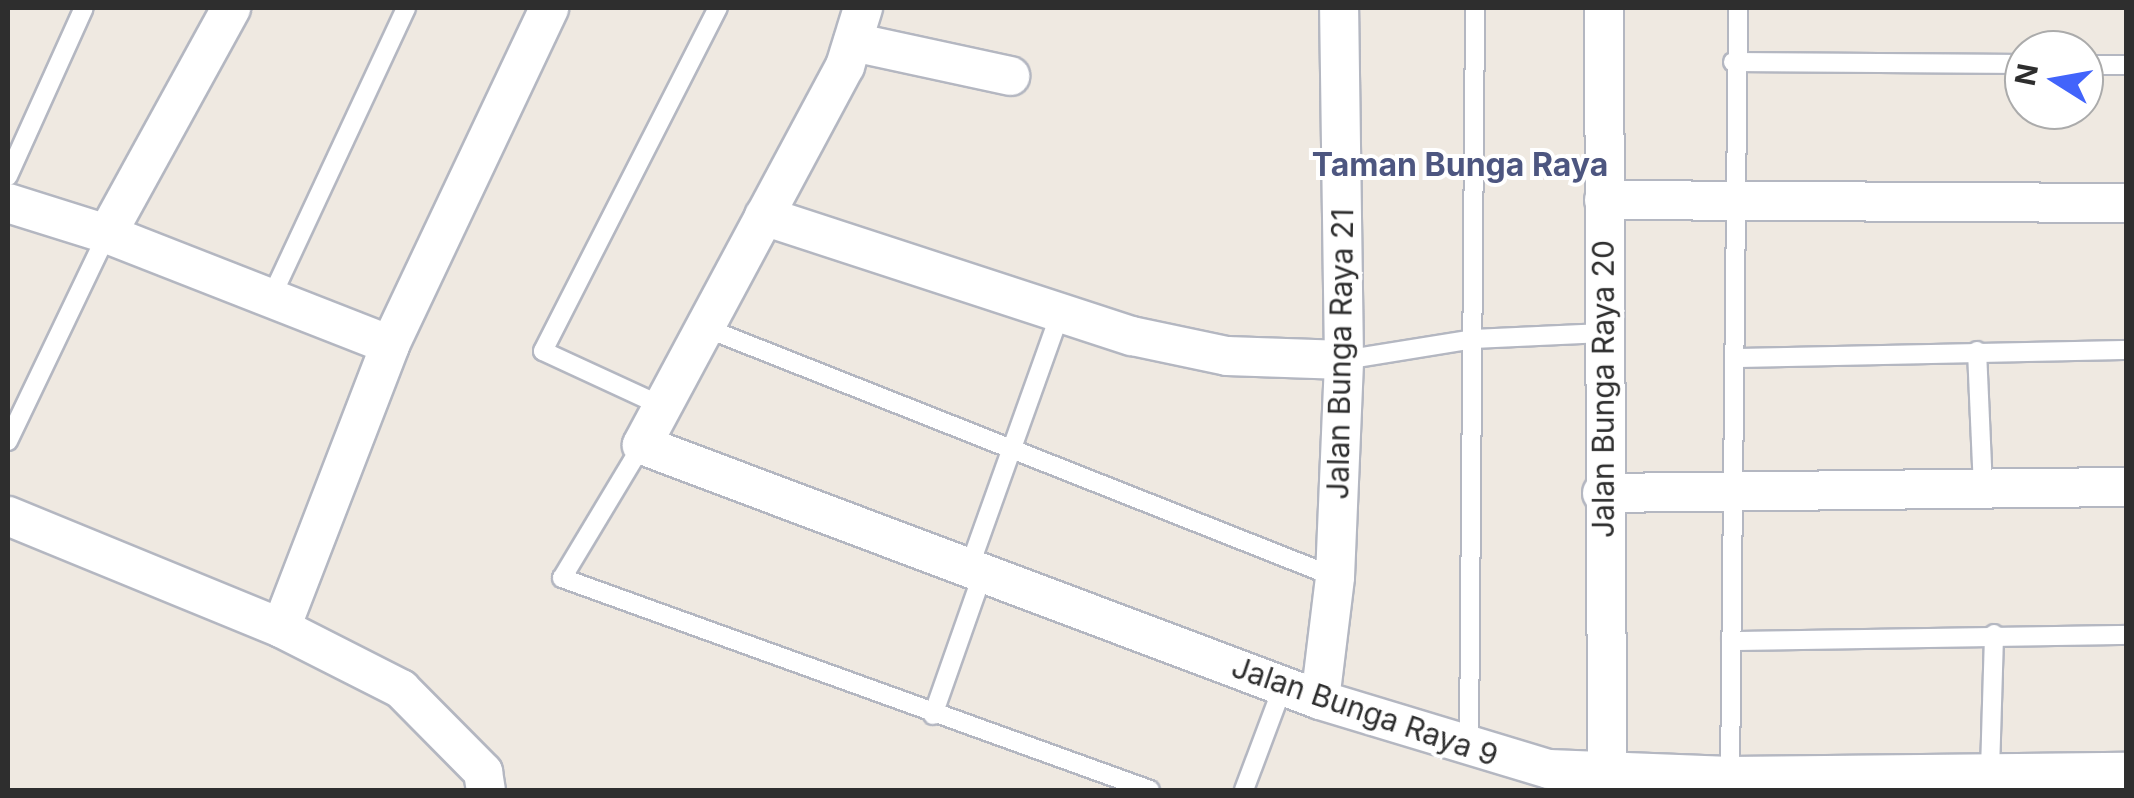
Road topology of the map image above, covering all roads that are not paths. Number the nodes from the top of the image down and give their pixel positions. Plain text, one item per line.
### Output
1 (84, 8) edge
2 (232, 8) edge
3 (406, 8) edge
4 (549, 8) edge
5 (718, 8) edge
6 (1339, 8) edge
7 (1475, 8) edge
8 (1604, 8) edge
9 (1738, 8) edge
10 (858, 25) edge
11 (1734, 62) junction
12 (2004, 64) edge
13 (1010, 76) dead end
14 (8, 176) edge
15 (1734, 199) junction
16 (1604, 200) junction
17 (8, 203) edge
18 (2126, 203) edge
19 (764, 216) junction
20 (107, 234) junction
21 (270, 300) junction
22 (1059, 316) junction
23 (706, 328) junction
24 (1604, 333) junction
25 (1473, 339) junction
26 (390, 345) junction
27 (2126, 350) edge
28 (1977, 351) junction
29 (1736, 358) junction
30 (1344, 360) junction
31 (662, 406) junction
32 (8, 440) edge
33 (642, 444) junction
34 (1012, 454) junction
35 (1983, 487) junction
36 (2126, 487) edge
37 (1729, 489) junction
38 (1602, 493) junction
39 (8, 516) edge
40 (976, 571) junction
41 (1335, 577) junction
42 (282, 628) junction
43 (1994, 634) junction
44 (2126, 635) edge
45 (1732, 640) junction
46 (1283, 686) junction
47 (1320, 700) junction
48 (934, 715) junction
49 (1470, 742) junction
50 (1607, 771) junction
51 (1990, 772) junction
52 (2126, 772) edge
53 (1752, 780) edge
54 (1902, 781) edge
55 (2051, 781) edge
56 (486, 790) edge
57 (1150, 790) edge
58 (1244, 790) edge

1 - 14 lane
2 - 20 street
3 - 21 lane
4 - 26 street
5 - 31 lane
6 - 30 street, Jalan Bunga Raya 21
7 - 25 lane
8 - 16 street, Jalan Bunga Raya 20
9 - 11 lane
10 - 13 street
10 - 19 street
11 - 12 lane
11 - 15 lane
15 - 16 street
15 - 18 street
15 - 29 lane
16 - 24 street, Jalan Bunga Raya 20
17 - 20 street
19 - 22 street
19 - 23 street
20 - 21 street
20 - 32 lane
21 - 26 street
22 - 30 street
22 - 34 lane
23 - 31 street
23 - 34 lane
24 - 25 lane
24 - 38 street, Jalan Bunga Raya 20
25 - 30 lane
25 - 49 lane
26 - 42 street
27 - 28 lane
28 - 29 lane
28 - 35 lane
29 - 37 lane
30 - 41 street, Jalan Bunga Raya 21
31 - 33 street
33 - 40 street, Jalan Bunga Raya 9
33 - 48 lane
34 - 40 lane
34 - 41 lane
35 - 36 street
35 - 37 street
37 - 38 street
37 - 45 lane
38 - 50 street, Jalan Bunga Raya 20
39 - 42 street
40 - 46 street, Jalan Bunga Raya 9
40 - 48 lane
41 - 47 street, Jalan Bunga Raya 21
42 - 56 street
43 - 44 lane
43 - 45 lane
43 - 51 lane
45 - 53 lane
46 - 47 street, Jalan Bunga Raya 9
46 - 58 lane
47 - 49 street, Jalan Bunga Raya 9
48 - 57 lane
49 - 50 street, Jalan Bunga Raya 9
50 - 53 street, Jalan Bunga Raya 9
51 - 54 street, Jalan Bunga Raya 9
51 - 55 street, Jalan Bunga Raya 9
52 - 55 street, Jalan Bunga Raya 9
53 - 54 street, Jalan Bunga Raya 9

